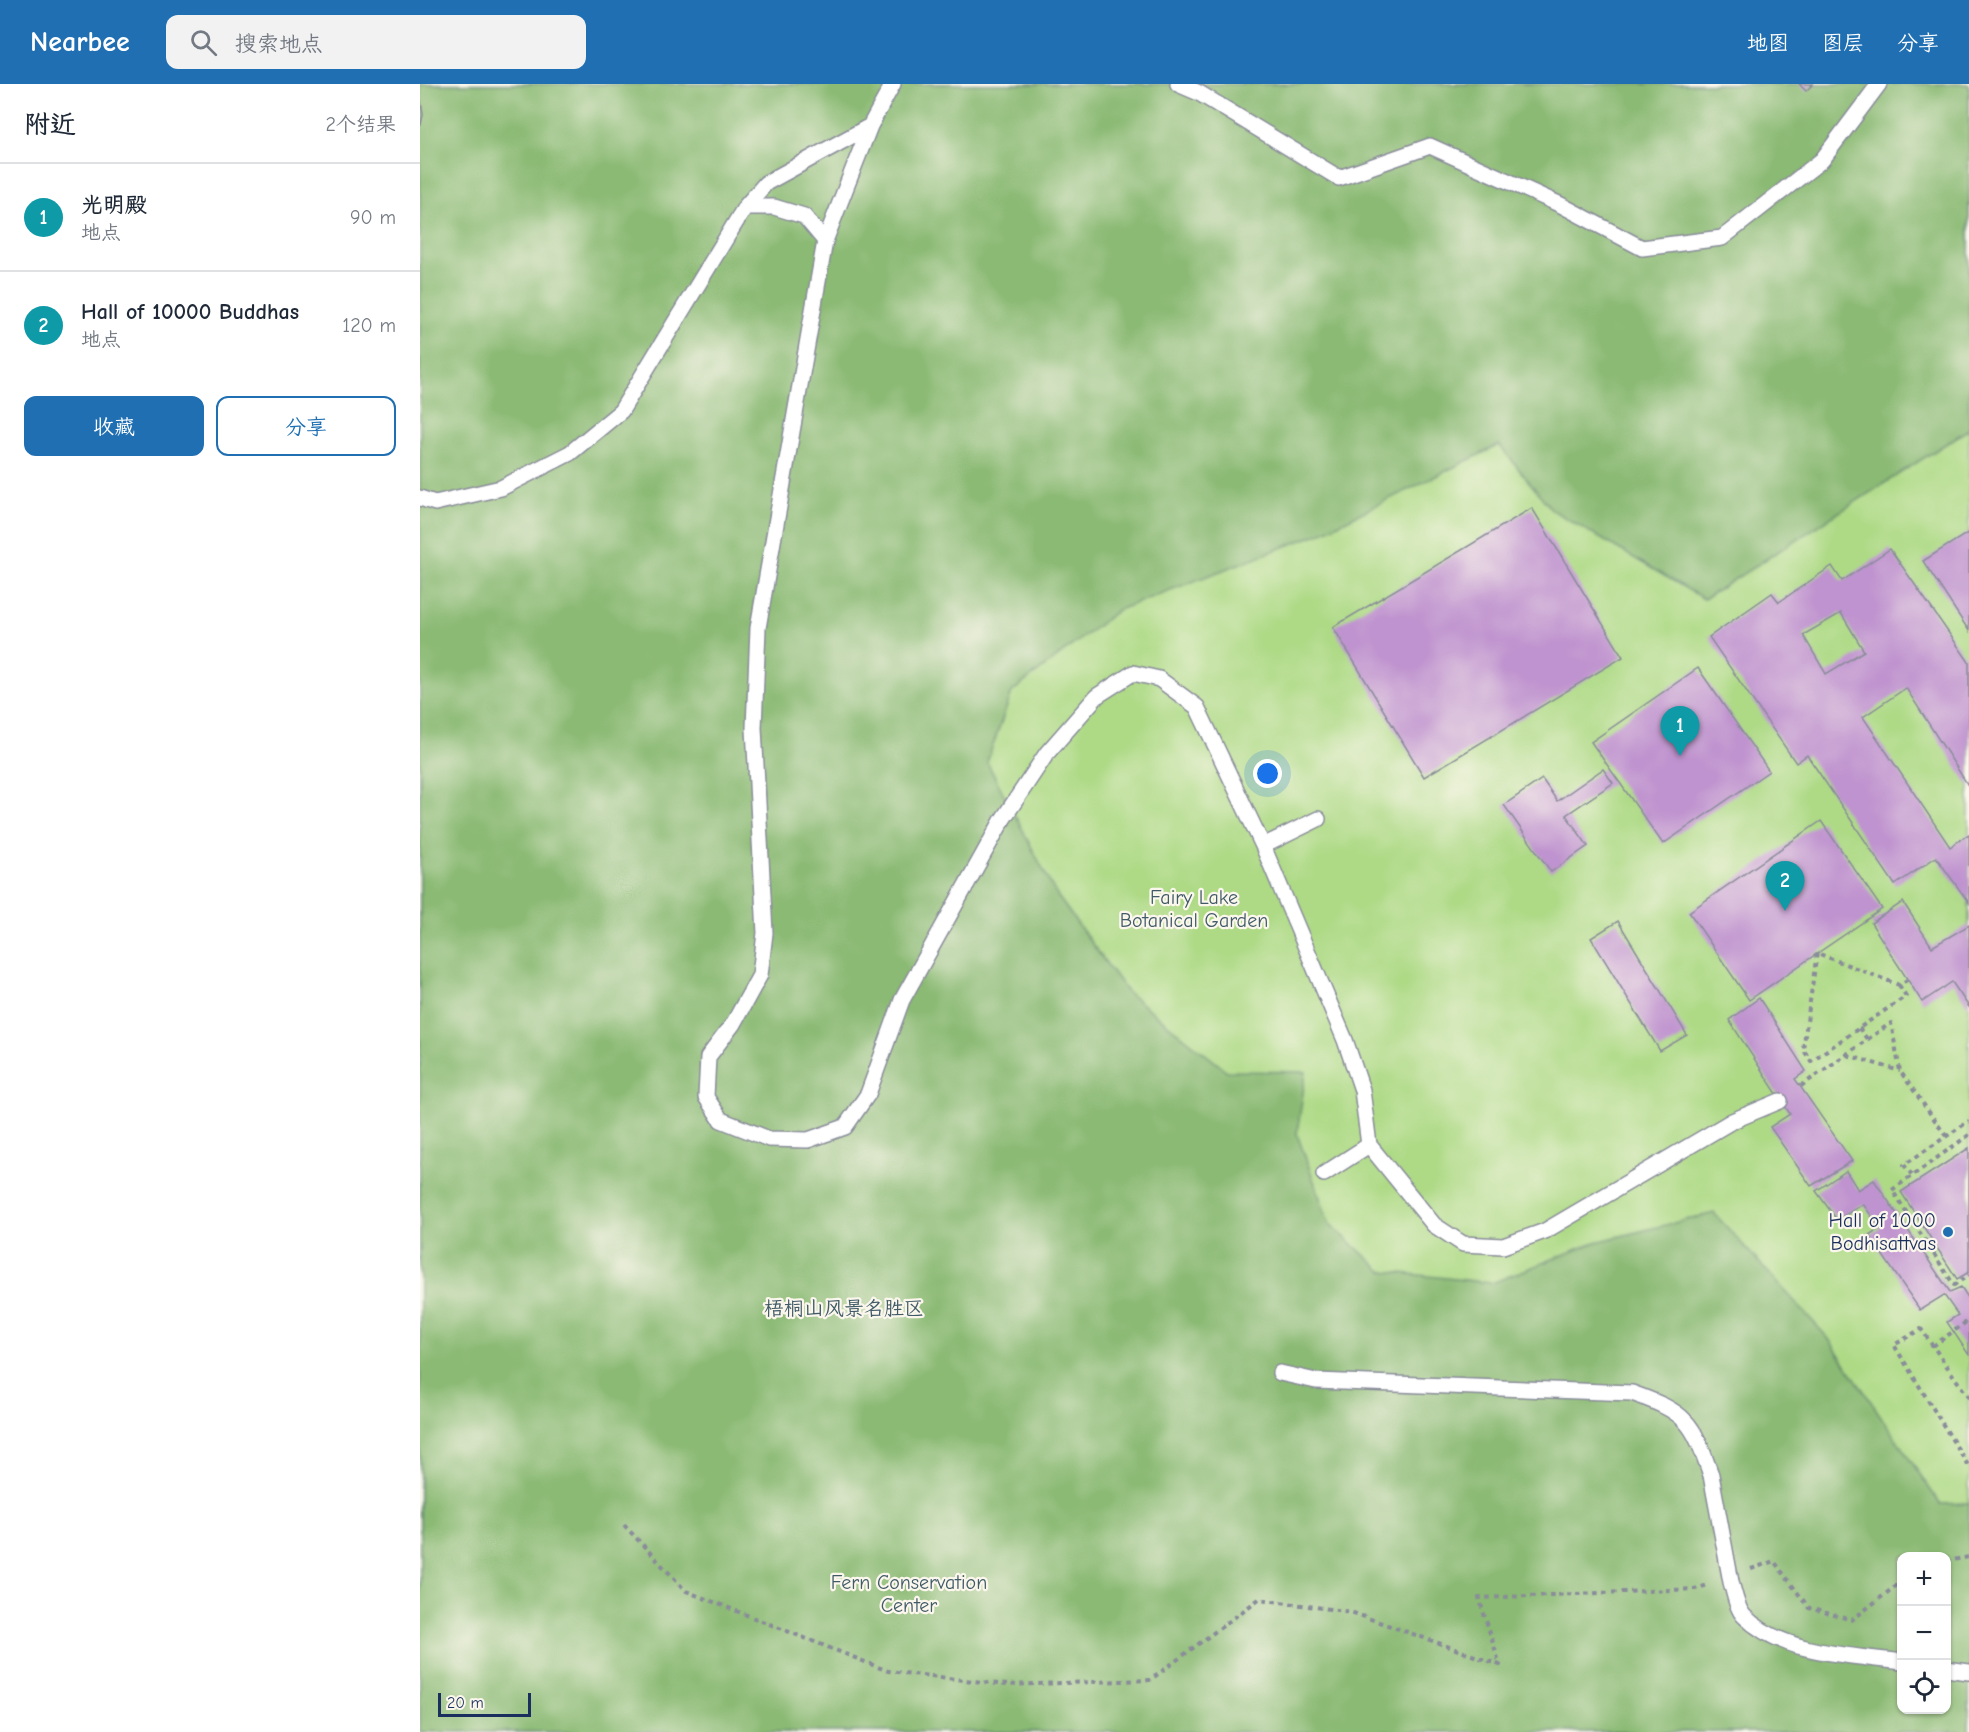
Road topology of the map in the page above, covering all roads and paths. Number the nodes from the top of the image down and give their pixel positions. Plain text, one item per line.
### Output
1 (893, 84) edge
2 (1178, 84) edge
3 (1879, 84) edge
4 (870, 126) junction
5 (745, 207) junction
6 (825, 241) junction
7 (420, 498) edge
8 (1318, 819) dead end
9 (1263, 846) junction
10 (1907, 980) dead end
11 (1899, 985) junction
12 (1859, 1028) junction
13 (1867, 1039) junction
14 (1846, 1055) junction
15 (1900, 1071) junction
16 (1801, 1086) dead end
17 (1780, 1101) dead end
18 (1969, 1121) edge
19 (1969, 1135) edge
20 (1946, 1136) junction
21 (1369, 1145) junction
22 (1324, 1174) dead end
23 (1912, 1175) junction
24 (1969, 1275) edge
25 (1969, 1320) edge
26 (1932, 1346) junction
27 (1280, 1373) dead end
28 (1969, 1398) edge
29 (1969, 1467) edge
30 (624, 1525) dead end
31 (1969, 1557) edge
32 (1951, 1560) edge
33 (1730, 1579) junction
34 (1897, 1585) edge
35 (1897, 1661) edge
36 (1951, 1670) edge
37 (1969, 1672) edge

1 - 4 lane
2 - 3 lane
4 - 5 lane
4 - 6 lane
5 - 6 lane
5 - 7 lane
6 - 9 lane
8 - 9 lane
9 - 21 lane
10 - 11 path
11 - 12 path
11 - 12 path
12 - 13 path
13 - 14 path
13 - 15 path
14 - 15 path
14 - 16 path
15 - 20 path
17 - 21 lane
18 - 20 path
19 - 23 path
20 - 23 path
21 - 22 lane
23 - 24 path
25 - 26 path
26 - 28 path
26 - 29 path
27 - 33 lane, bridge
30 - 33 path
31 - 32 path
33 - 34 path
33 - 35 lane
36 - 37 lane

